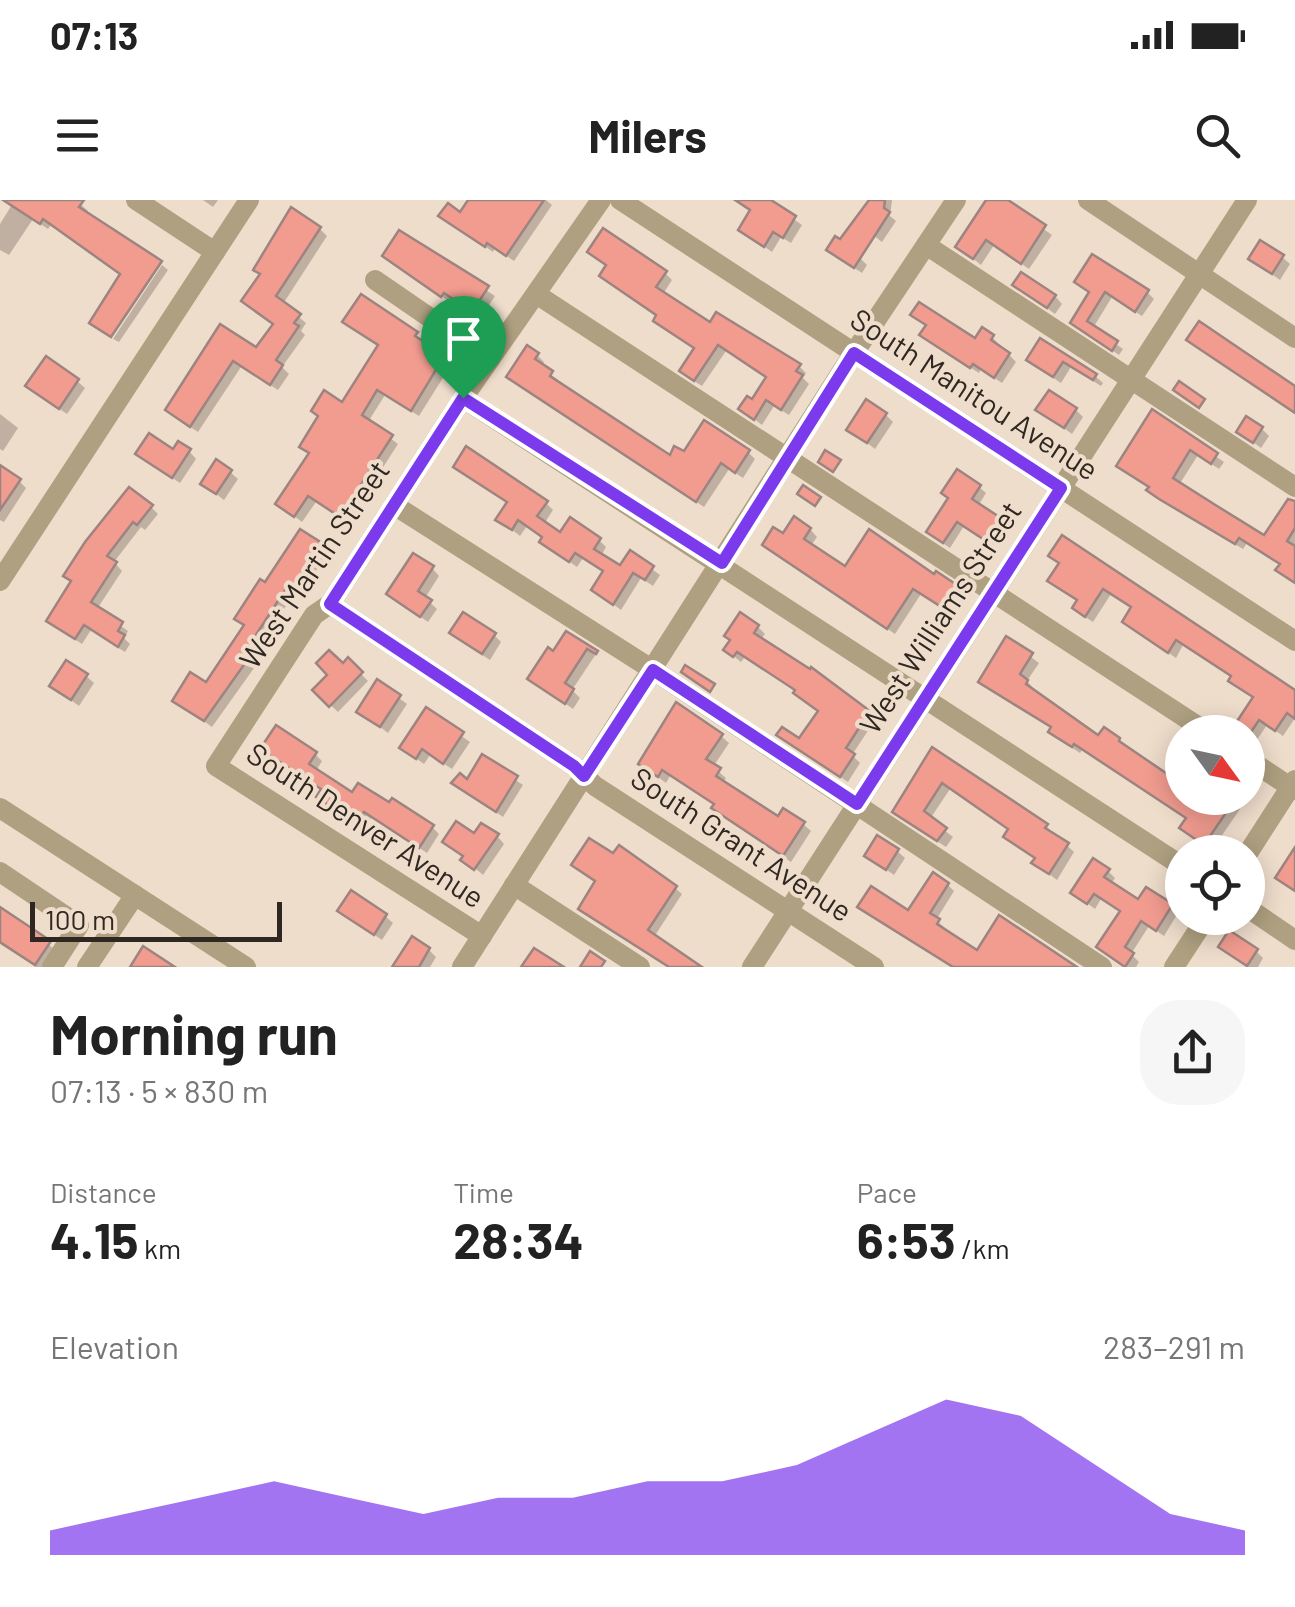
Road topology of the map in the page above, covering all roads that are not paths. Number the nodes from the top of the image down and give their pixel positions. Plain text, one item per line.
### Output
1 (136, 200) edge
2 (249, 200) edge
3 (601, 200) edge
4 (620, 200) edge
5 (956, 200) edge
6 (1088, 200) edge
7 (1246, 200) edge
8 (926, 245) junction
9 (215, 252) junction
10 (1198, 275) junction
11 (374, 280) dead end
12 (536, 294) junction
13 (1295, 338) edge
14 (854, 353) junction
15 (490, 359) junction
16 (1131, 379) junction
17 (463, 398) junction
18 (788, 457) junction
19 (1061, 488) junction
20 (1295, 488) edge
21 (394, 506) junction
22 (722, 563) junction
23 (0, 582) edge
24 (994, 593) junction
25 (330, 604) junction
26 (1295, 640) edge
27 (653, 670) junction
28 (926, 698) junction
29 (1181, 715) edge
30 (216, 766) joint
31 (1265, 769) edge
32 (584, 776) junction
33 (1294, 786) edge
34 (857, 804) junction
35 (0, 808) edge
36 (1261, 835) edge
37 (1165, 855) edge
38 (0, 872) edge
39 (514, 885) junction
40 (135, 895) junction
41 (788, 911) junction
42 (1265, 920) edge
43 (1195, 935) edge
44 (482, 936) junction
45 (1295, 940) edge
46 (52, 967) edge
47 (87, 967) edge
48 (246, 967) edge
49 (462, 967) edge
50 (640, 967) edge
51 (752, 967) edge
52 (874, 967) edge
53 (1102, 967) edge
54 (1174, 967) edge

1 - 9 street
2 - 9 street
3 - 12 street, West Martin Street
4 - 14 street, South Manitou Avenue
5 - 8 street
6 - 10 street
7 - 10 street, West Williams Street
8 - 14 street
8 - 16 street
9 - 23 street
10 - 13 street
10 - 16 street, West Williams Street
11 - 15 street
12 - 15 street, West Martin Street
12 - 18 street
14 - 18 street
14 - 19 street, South Manitou Avenue
15 - 17 street, West Martin Street
16 - 19 street, West Williams Street
16 - 20 street
17 - 21 street, West Martin Street
17 - 22 street
18 - 22 street
18 - 24 street
19 - 24 street, West Williams Street
19 - 26 street, South Manitou Avenue
21 - 25 street, West Martin Street
21 - 27 street
22 - 27 street
22 - 28 street
24 - 28 street, West Williams Street
24 - 29 street
25 - 30 street, West Martin Street
25 - 32 street, South Grant Avenue
27 - 32 street
27 - 34 street
28 - 34 street, West Williams Street
28 - 37 street
30 - 44 street, South Denver Avenue
31 - 33 street
32 - 39 street
32 - 41 street, South Grant Avenue
33 - 36 street
34 - 41 street, West Williams Street
34 - 53 street
35 - 40 street
38 - 46 street
39 - 44 street
39 - 50 street
40 - 47 street
40 - 48 street
41 - 51 street, West Williams Street
41 - 52 street, South Grant Avenue
42 - 45 street
43 - 54 street
44 - 49 street

